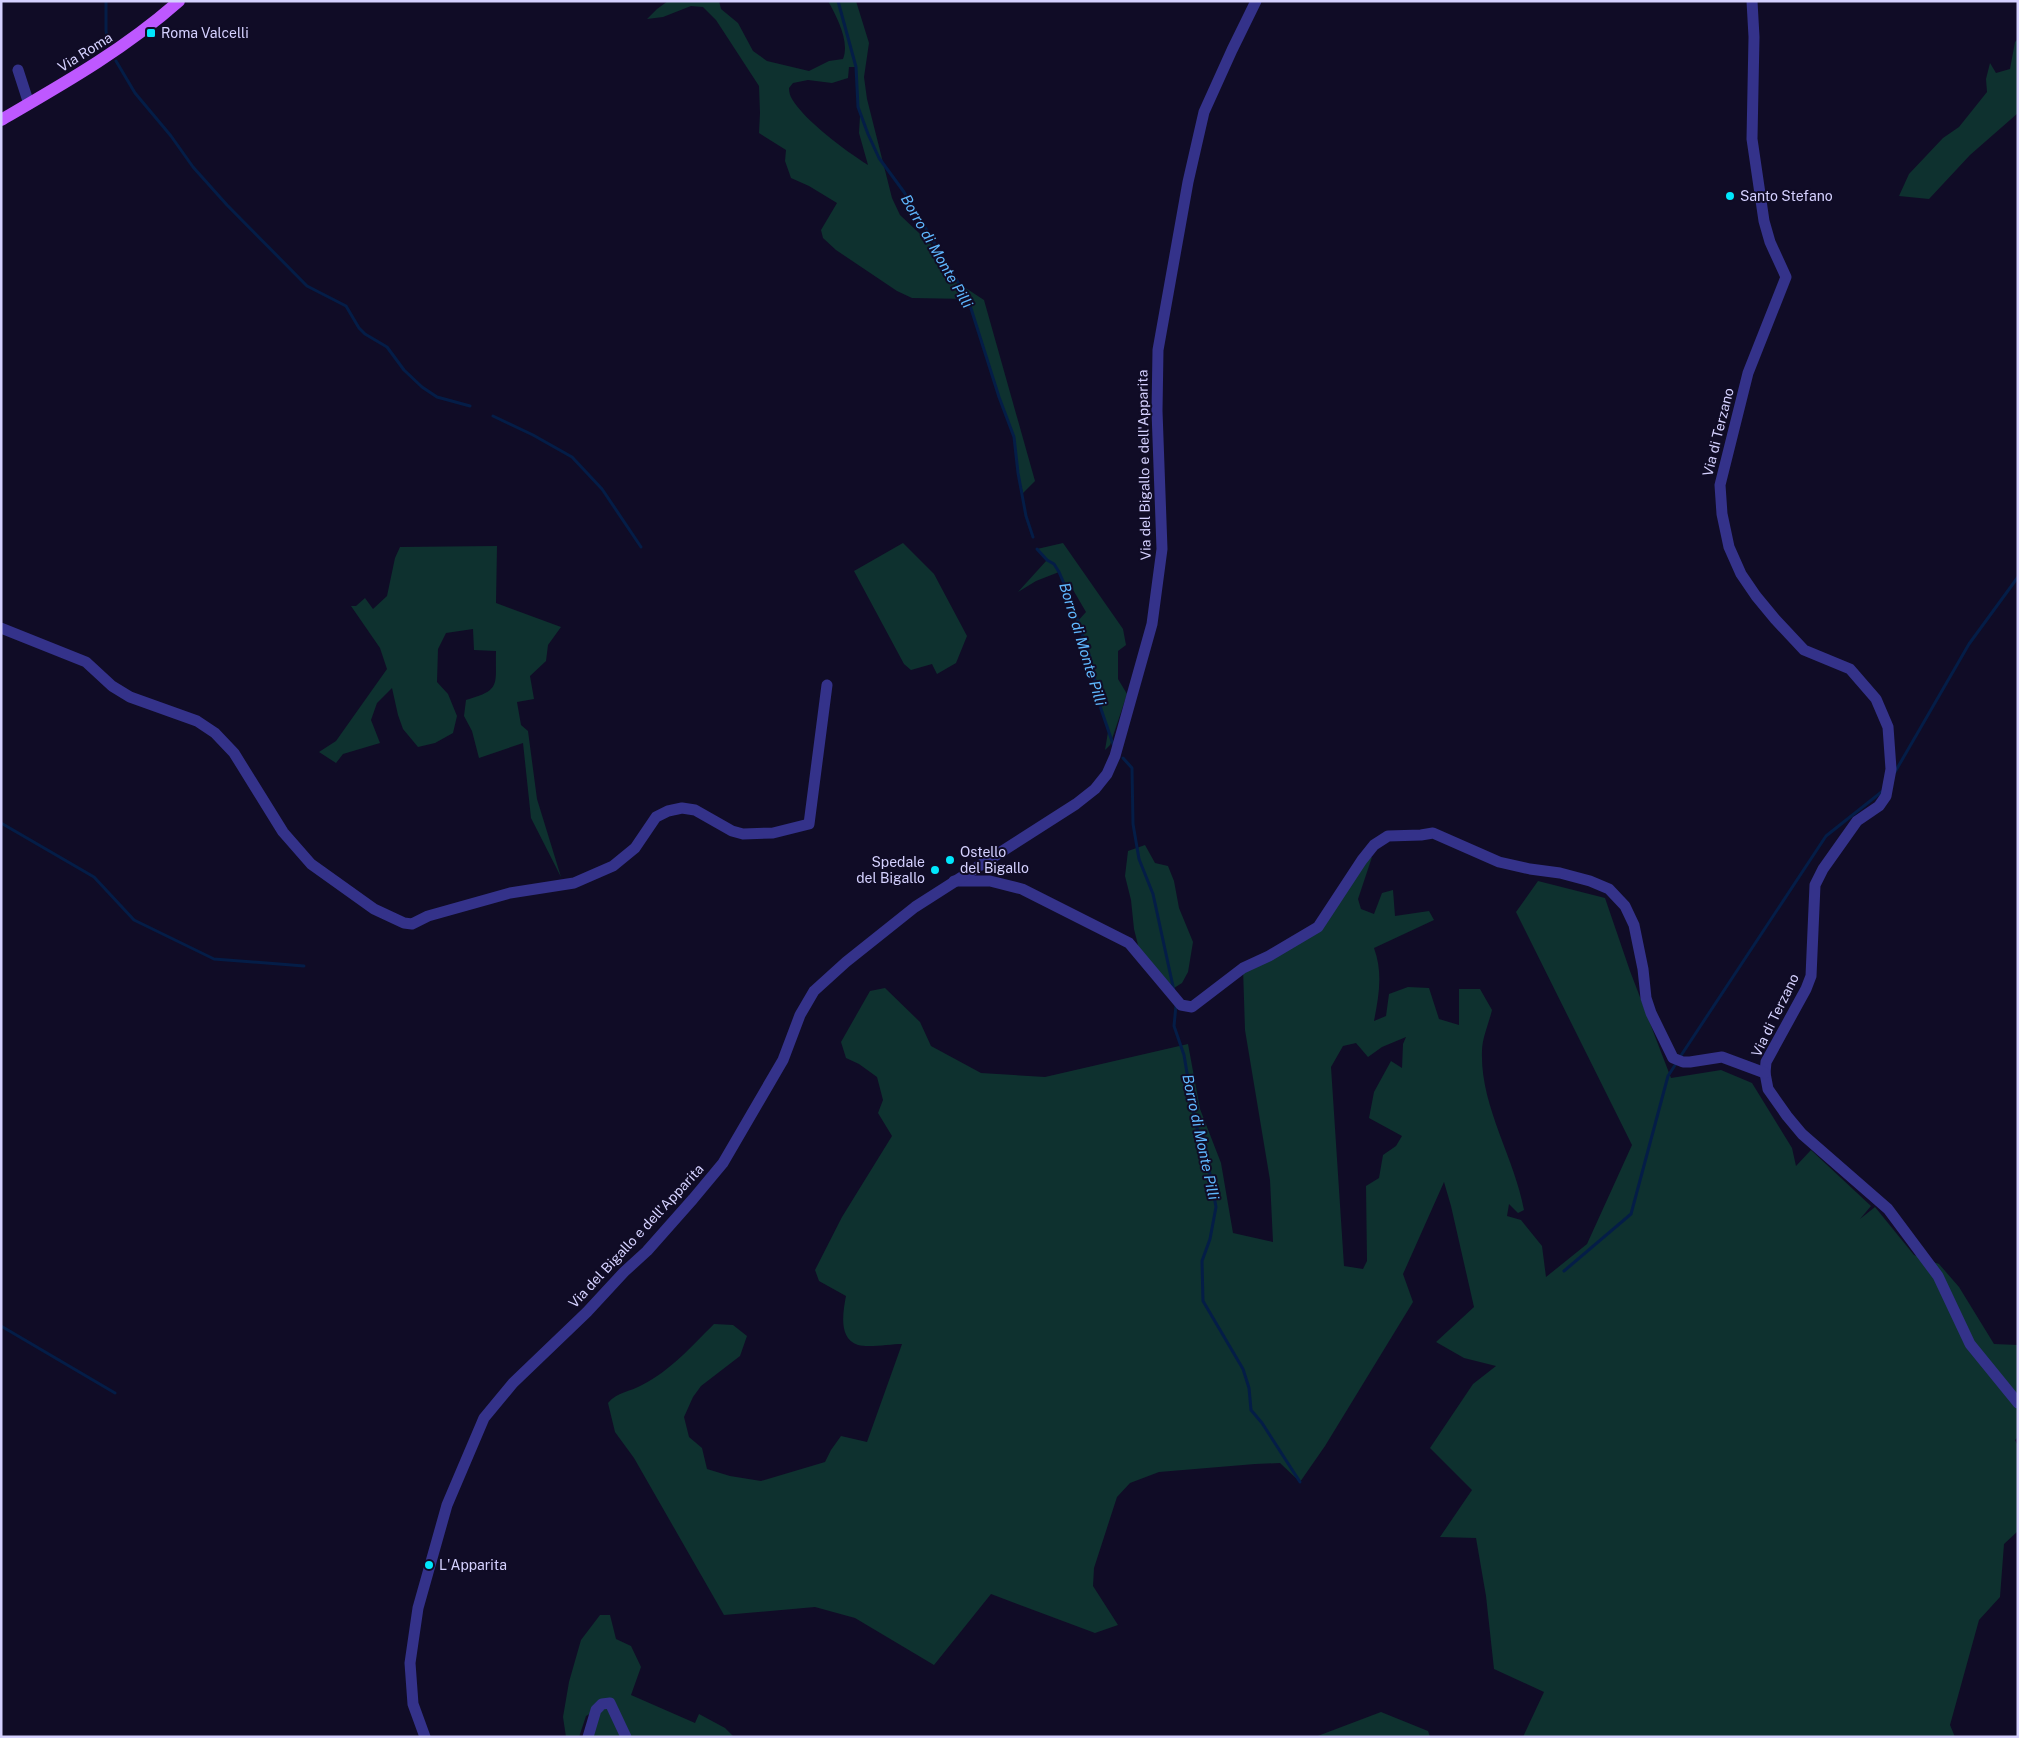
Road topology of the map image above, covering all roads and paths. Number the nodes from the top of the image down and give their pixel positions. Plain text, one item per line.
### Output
1 (179, 1) edge
2 (1256, 1) edge
3 (1752, 1) edge
4 (18, 70) dead end
5 (29, 104) junction
6 (1, 120) edge
7 (1, 628) edge
8 (827, 685) dead end
9 (954, 881) junction
10 (1765, 1073) junction
11 (2018, 1403) edge
12 (425, 1737) edge
13 (588, 1737) edge
14 (626, 1737) edge

1 - 5 main road, Via Roma
2 - 9 street, Via del Bigallo e dell'Apparita
3 - 10 street, Via di Terzano
4 - 5 street
5 - 6 main road, Via Roma
7 - 8 street
9 - 10 street
9 - 12 street, Via del Bigallo e dell'Apparita
10 - 11 street, Via di Terzano
13 - 14 street

